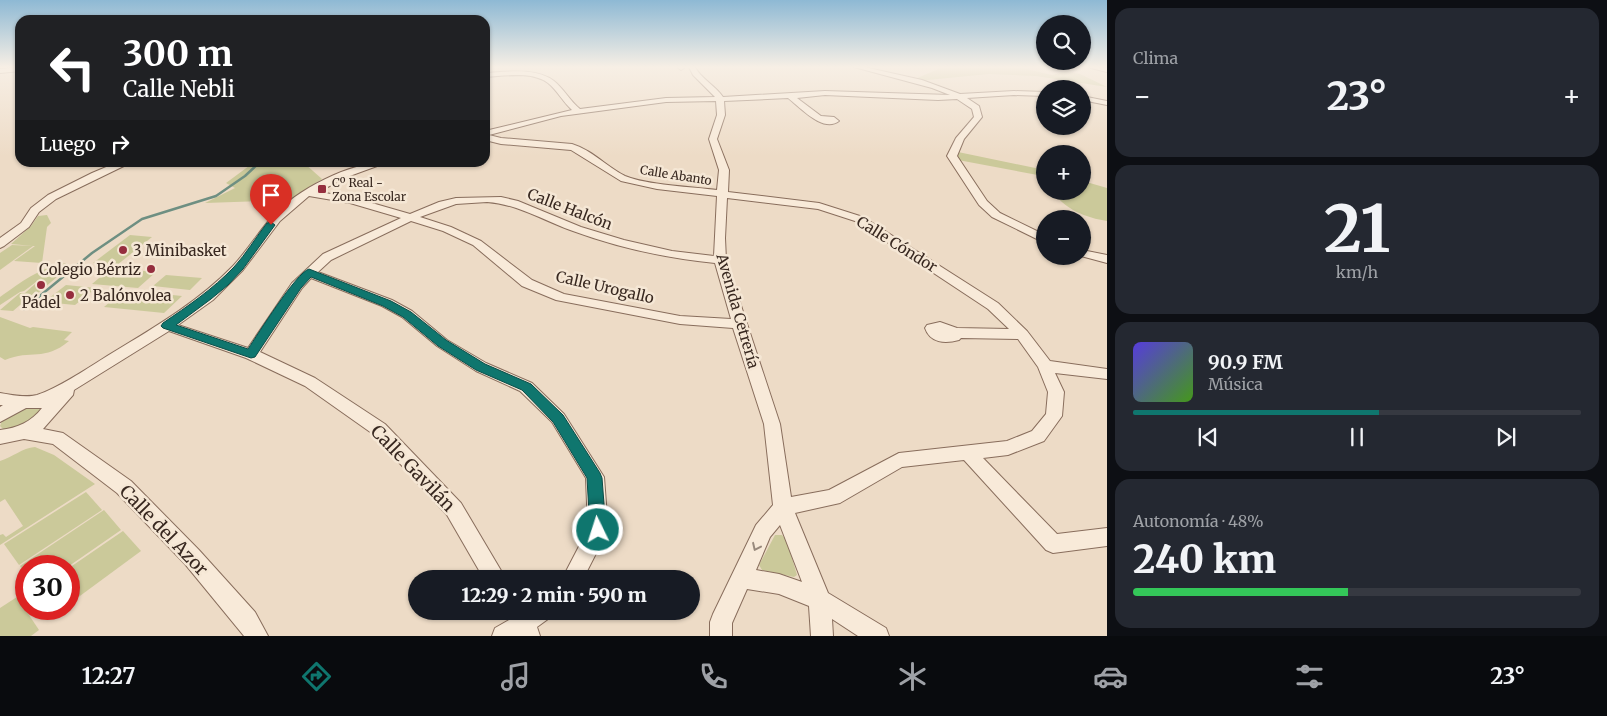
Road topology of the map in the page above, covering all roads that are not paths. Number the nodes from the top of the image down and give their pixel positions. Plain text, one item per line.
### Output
1 (563, 97) edge
2 (717, 97) edge
3 (774, 97) edge
4 (791, 97) edge
5 (895, 97) edge
6 (957, 97) edge
7 (972, 97) edge
8 (700, 98) junction
9 (742, 98) junction
10 (960, 98) junction
11 (719, 99) junction
12 (1091, 100) edge
13 (1107, 103) edge
14 (578, 111) junction
15 (823, 119) dead end
16 (490, 134) edge
17 (490, 137) edge
18 (109, 167) edge
19 (369, 167) edge
20 (308, 194) junction
21 (723, 194) junction
22 (411, 217) junction
23 (1036, 235) edge
24 (2, 241) edge
25 (1091, 256) edge
26 (720, 260) junction
27 (1107, 260) edge
28 (309, 272) junction
29 (739, 324) junction
30 (167, 326) junction
31 (954, 333) dead end
32 (1022, 334) junction
33 (251, 354) junction
34 (1045, 366) junction
35 (1107, 374) edge
36 (0, 399) edge
37 (41, 406) junction
38 (0, 416) edge
39 (24, 433) junction
40 (1, 438) edge
41 (57, 438) junction
42 (968, 452) junction
43 (783, 507) junction
44 (1107, 536) edge
45 (491, 570) edge
46 (577, 570) edge
47 (741, 579) junction
48 (819, 598) junction
49 (527, 621) edge
50 (257, 636) edge
51 (503, 636) edge
52 (721, 636) edge
53 (822, 636) edge
54 (878, 636) edge

1 - 14 street
2 - 11 street
3 - 9 street
4 - 15 street
5 - 10 street
6 - 10 street
7 - 10 street
8 - 11 street
8 - 11 street
8 - 14 street
9 - 11 street
9 - 11 street
10 - 23 street
11 - 21 street, Avenida Cetrería
12 - 13 street
14 - 16 street
17 - 21 street, Calle Abanto
18 - 24 street
19 - 20 street
20 - 22 street, Calle Urogallo
20 - 30 street
21 - 26 street, Avenida Cetrería
21 - 32 street, Calle Cóndor
22 - 26 street, Calle Halcón
22 - 28 street, Calle Halcón
22 - 29 street, Calle Urogallo
25 - 27 street
26 - 29 street, Avenida Cetrería
28 - 33 street, Calle Halcón
28 - 46 street
29 - 43 street, Avenida Cetrería
30 - 33 street, Calle Gavilán
30 - 37 street
31 - 32 street
32 - 34 street, Calle Cóndor
33 - 45 street, Calle Gavilán
34 - 35 street
34 - 42 street, Calle Cóndor
36 - 37 street
37 - 38 street
37 - 39 street
37 - 41 street
39 - 40 street
39 - 41 street, Calle del Azor
41 - 50 street, Calle del Azor
42 - 43 street, Calle Cóndor
42 - 44 street
43 -> 47 street
43 - 48 street, Avenida Cetrería
47 - 48 street
47 - 52 street
48 - 53 street, Avenida Cetrería
48 - 54 street
49 - 51 street

